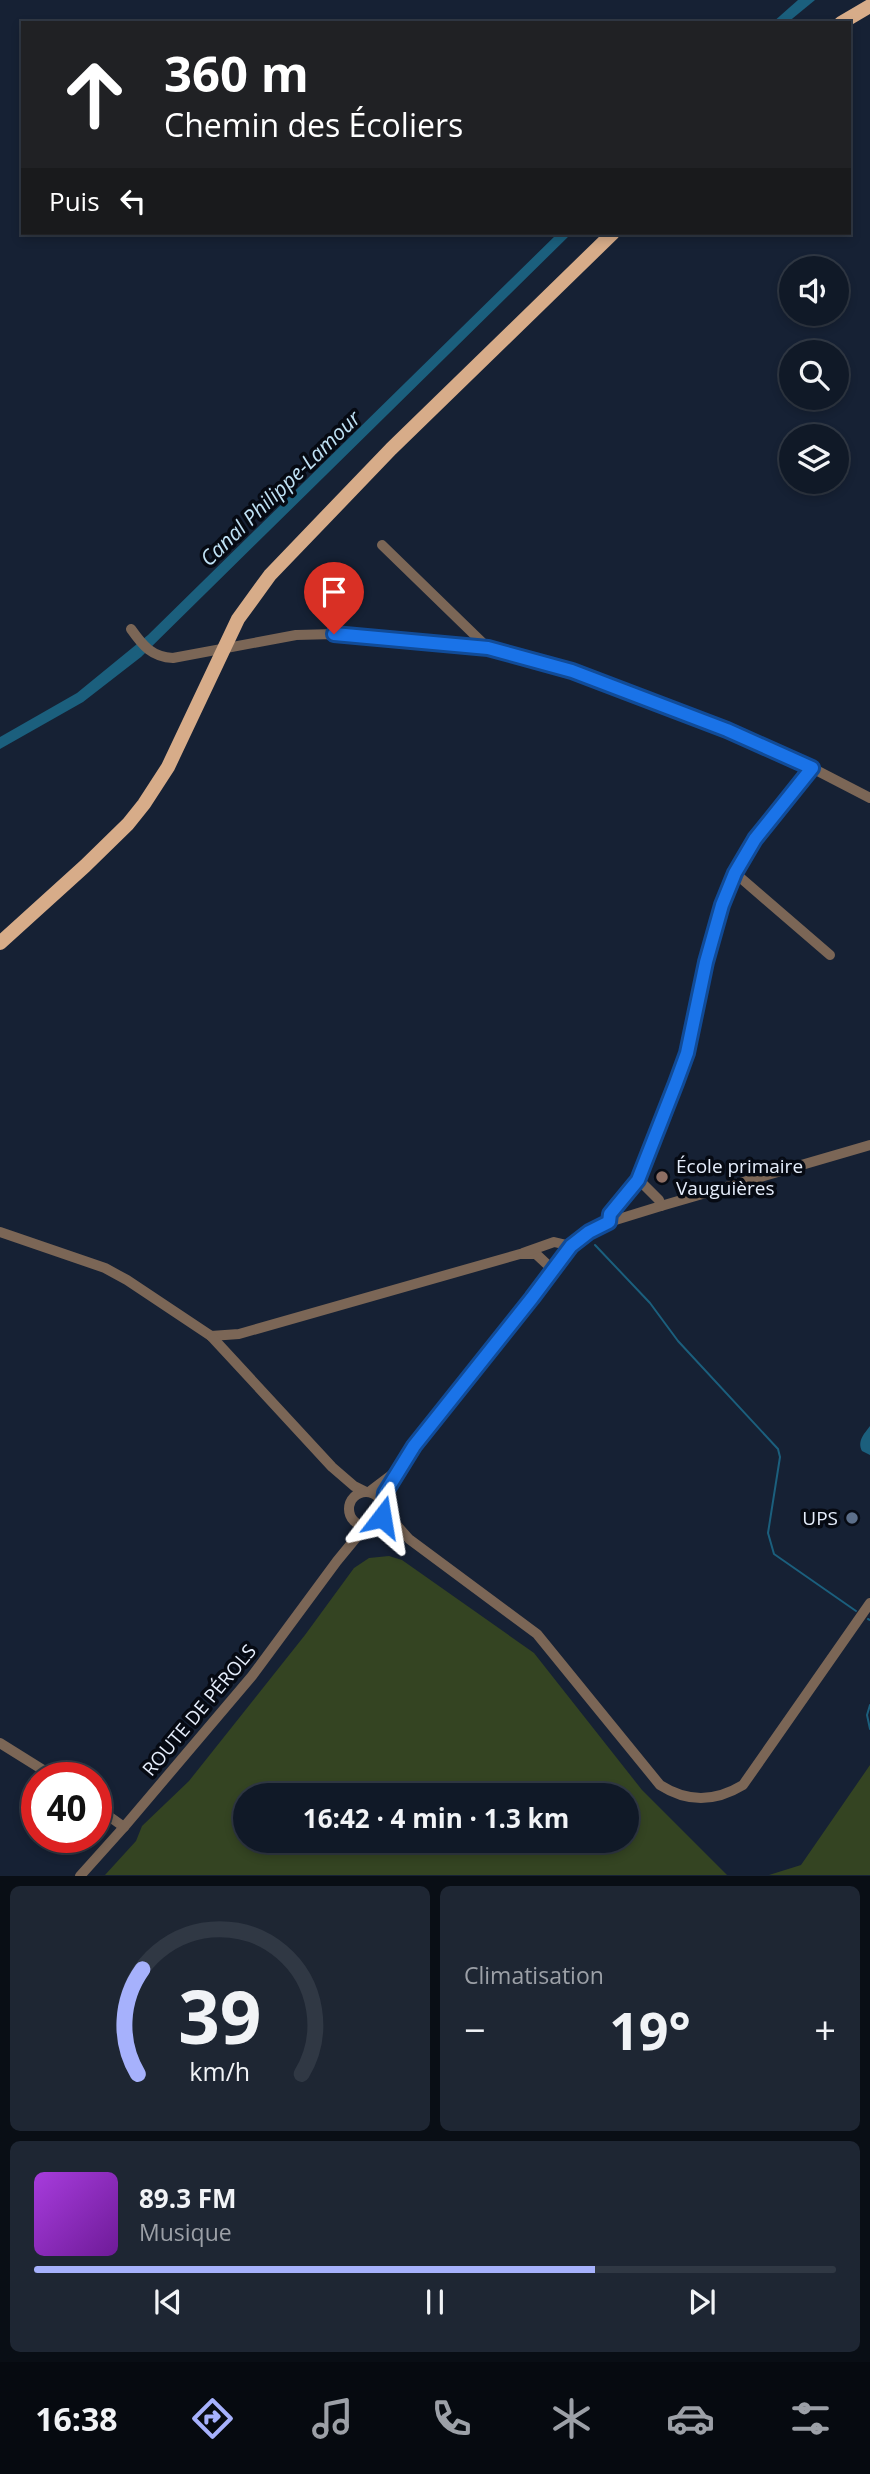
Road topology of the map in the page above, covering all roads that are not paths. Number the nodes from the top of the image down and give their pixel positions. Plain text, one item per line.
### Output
1 (870, 5) edge
2 (844, 21) edge
3 (611, 235) edge
4 (382, 545) dead end
5 (135, 634) dead end
6 (488, 648) junction
7 (223, 649) junction
8 (812, 768) junction
9 (870, 798) edge
10 (735, 873) junction
11 (0, 943) edge
12 (830, 955) dead end
13 (870, 1145) edge
14 (638, 1180) junction
15 (661, 1206) junction
16 (609, 1222) junction
17 (0, 1232) edge
18 (571, 1246) junction
19 (520, 1254) junction
20 (553, 1270) junction
21 (211, 1336) junction
22 (332, 1467) junction
23 (398, 1469) junction
24 (367, 1492) junction
25 (351, 1502) junction
26 (383, 1508) junction
27 (352, 1519) junction
28 (371, 1526) junction
29 (409, 1539) junction
30 (337, 1561) junction
31 (870, 1603) edge
32 (0, 1743) edge
33 (30, 1762) edge
34 (112, 1818) edge
35 (124, 1827) junction
36 (80, 1875) edge

1 - 2 main road
3 - 7 main road
4 - 6 street
5 - 7 street
6 - 7 street
6 - 8 street
7 - 11 main road
8 - 9 street
8 - 10 street
10 - 12 street
10 - 14 street
13 - 15 street
14 - 15 street
14 - 16 street
15 - 16 street
16 - 18 street
17 - 21 street
18 - 19 street
18 - 20 street
19 - 20 street
19 - 21 street
20 - 23 street
21 - 22 street
22 - 24 street
22 - 25 street
23 - 24 street
23 - 26 street
24 - 25 street
24 - 26 street
25 - 27 street
26 - 28 street
26 - 29 street
27 - 28 street
27 - 30 street, ROUTE DE PÉROLS
28 - 29 street
28 - 30 street, ROUTE DE PÉROLS
29 - 31 street
30 - 35 street, ROUTE DE PÉROLS
32 - 33 street
34 - 35 street
35 - 36 street, ROUTE DE PÉROLS

